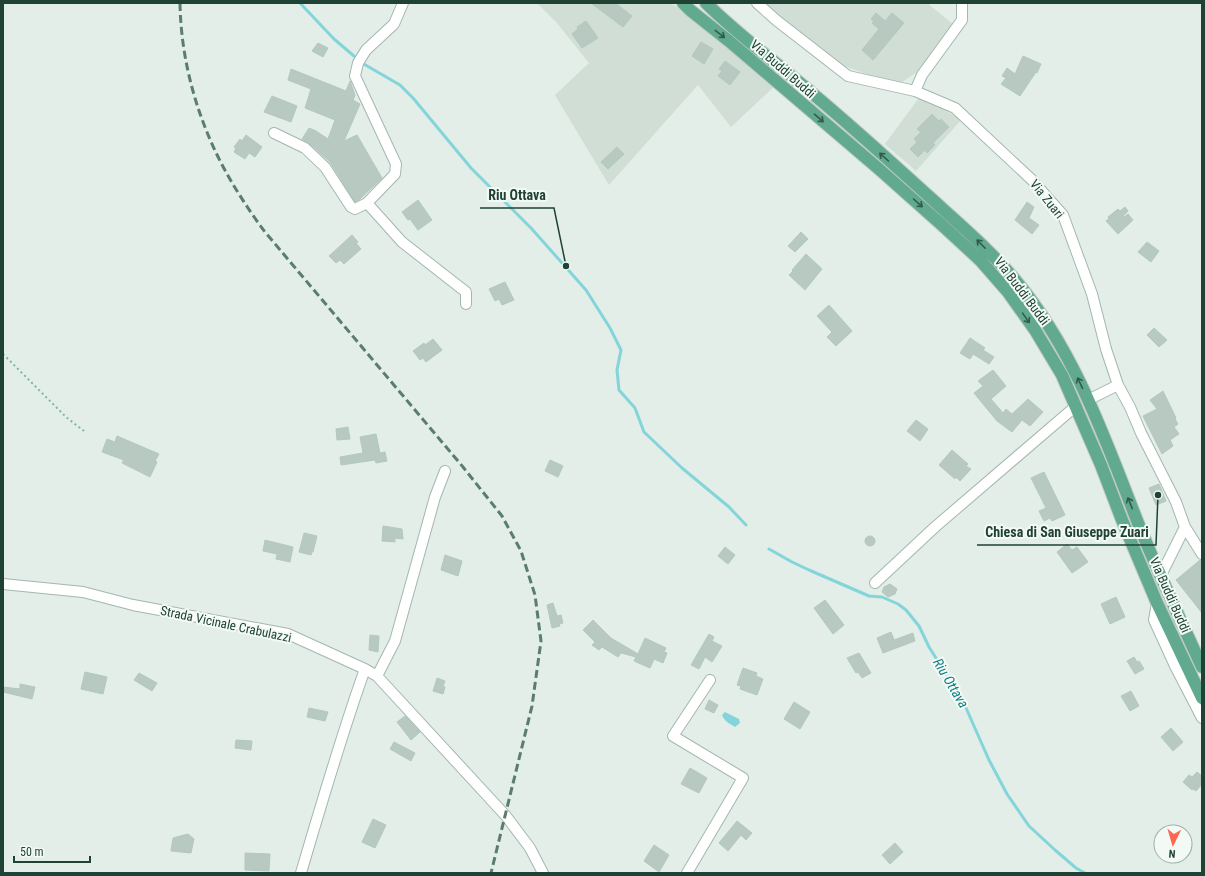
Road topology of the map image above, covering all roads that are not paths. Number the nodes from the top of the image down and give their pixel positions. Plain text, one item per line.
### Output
1 (403, 3) edge
2 (683, 3) edge
3 (706, 3) edge
4 (757, 3) edge
5 (962, 3) edge
6 (915, 91) junction
7 (274, 133) dead end
8 (367, 203) junction
9 (466, 304) dead end
10 (1118, 385) junction
11 (1088, 400) junction
12 (1076, 406) junction
13 (445, 471) dead end
14 (1185, 527) junction
15 (1202, 554) edge
16 (1161, 575) junction
17 (875, 583) dead end
18 (3, 584) edge
19 (1157, 603) junction
20 (1202, 667) edge
21 (365, 670) junction
22 (377, 676) junction
23 (710, 680) dead end
24 (1202, 698) edge
25 (1202, 718) edge
26 (302, 873) edge
27 (543, 873) edge
28 (687, 873) edge

1 - 8 street
2 -> 12 main road, Via Buddi Buddi
11 -> 3 main road, Via Buddi Buddi
4 - 6 street, Via Zuari
5 - 6 street
6 - 10 street, Via Zuari
7 - 8 street
8 - 9 street
10 - 11 street
10 - 14 street, Via Zuari
16 -> 11 main road, Via Buddi Buddi
12 - 17 street
12 - 19 main road, Via Buddi Buddi
13 - 22 street
14 - 15 street, Via Zuari
14 - 16 street
16 - 20 main road, Via Buddi Buddi
18 - 21 street, Strada Vicinale Crabulazzi
19 - 24 main road, Via Buddi Buddi
19 - 25 street
21 - 22 street, Strada Vicinale Crabulazzi
21 - 26 street
22 - 27 street, Strada Vicinale Crabulazzi
23 - 28 street

